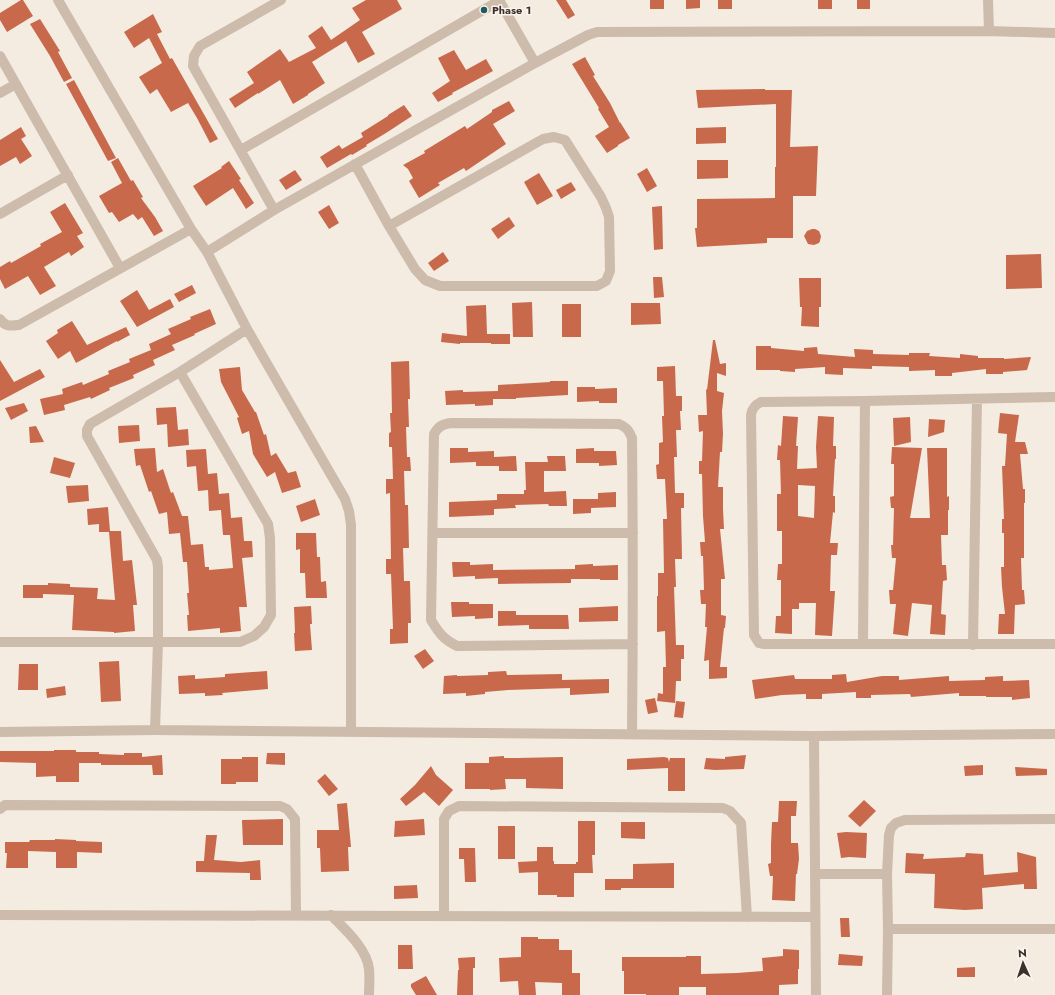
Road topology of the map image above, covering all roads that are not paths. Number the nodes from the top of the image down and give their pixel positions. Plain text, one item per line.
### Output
1 (58, 0) edge
2 (281, 0) edge
3 (499, 0) edge
4 (988, 0) edge
5 (989, 31) junction
6 (1055, 33) edge
7 (0, 56) edge
8 (535, 63) junction
9 (16, 84) junction
10 (0, 93) edge
11 (241, 150) junction
12 (355, 164) junction
13 (68, 175) junction
14 (274, 210) junction
15 (0, 214) edge
16 (390, 226) junction
17 (192, 229) junction
18 (207, 252) junction
19 (120, 268) junction
20 (0, 319) edge
21 (247, 329) junction
22 (180, 372) junction
23 (1055, 397) edge
24 (977, 399) junction
25 (865, 401) junction
26 (433, 533) junction
27 (633, 533) junction
28 (0, 642) edge
29 (158, 642) junction
30 (863, 643) junction
31 (633, 644) junction
32 (1055, 644) edge
33 (973, 645) junction
34 (155, 730) junction
35 (351, 731) junction
36 (0, 732) edge
37 (632, 734) junction
38 (1055, 734) edge
39 (814, 736) junction
40 (0, 809) edge
41 (1055, 819) edge
42 (816, 874) junction
43 (887, 874) junction
44 (0, 915) edge
45 (296, 915) junction
46 (331, 915) junction
47 (444, 916) junction
48 (815, 917) junction
49 (747, 918) junction
50 (888, 929) junction
51 (1055, 929) edge
52 (369, 995) edge
53 (816, 995) edge
54 (887, 995) edge

1 - 17 street
2 - 11 street
3 - 8 street
3 - 11 street
4 - 5 street
5 - 6 street
5 - 8 street
7 - 9 street
8 - 12 street
9 - 10 street
9 - 13 street
11 - 14 street
12 - 14 street
12 - 16 street
13 - 15 street
13 - 19 street
14 - 18 street
16 - 16 street
17 - 18 street
17 - 19 street
18 - 21 street
19 - 20 street
21 - 22 street
21 - 35 street
22 - 29 street
22 - 29 street
23 - 24 street
24 - 25 street
24 - 33 street
25 - 30 street
25 - 30 street
26 - 27 street
26 - 27 street
26 - 31 street
27 - 31 street
28 - 29 street
29 - 34 street
30 - 33 street
31 - 37 street
32 - 33 street
34 - 35 street
34 - 36 street
35 - 37 street
37 - 39 street
38 - 39 street
39 - 42 street
40 - 45 street
41 - 43 street
42 - 43 street
42 - 48 street
43 - 50 street
44 - 45 street
45 - 46 street
46 - 47 street
46 - 52 street
47 - 49 street
47 - 49 street
48 - 49 street
48 - 53 street
50 - 51 street
50 - 54 street

